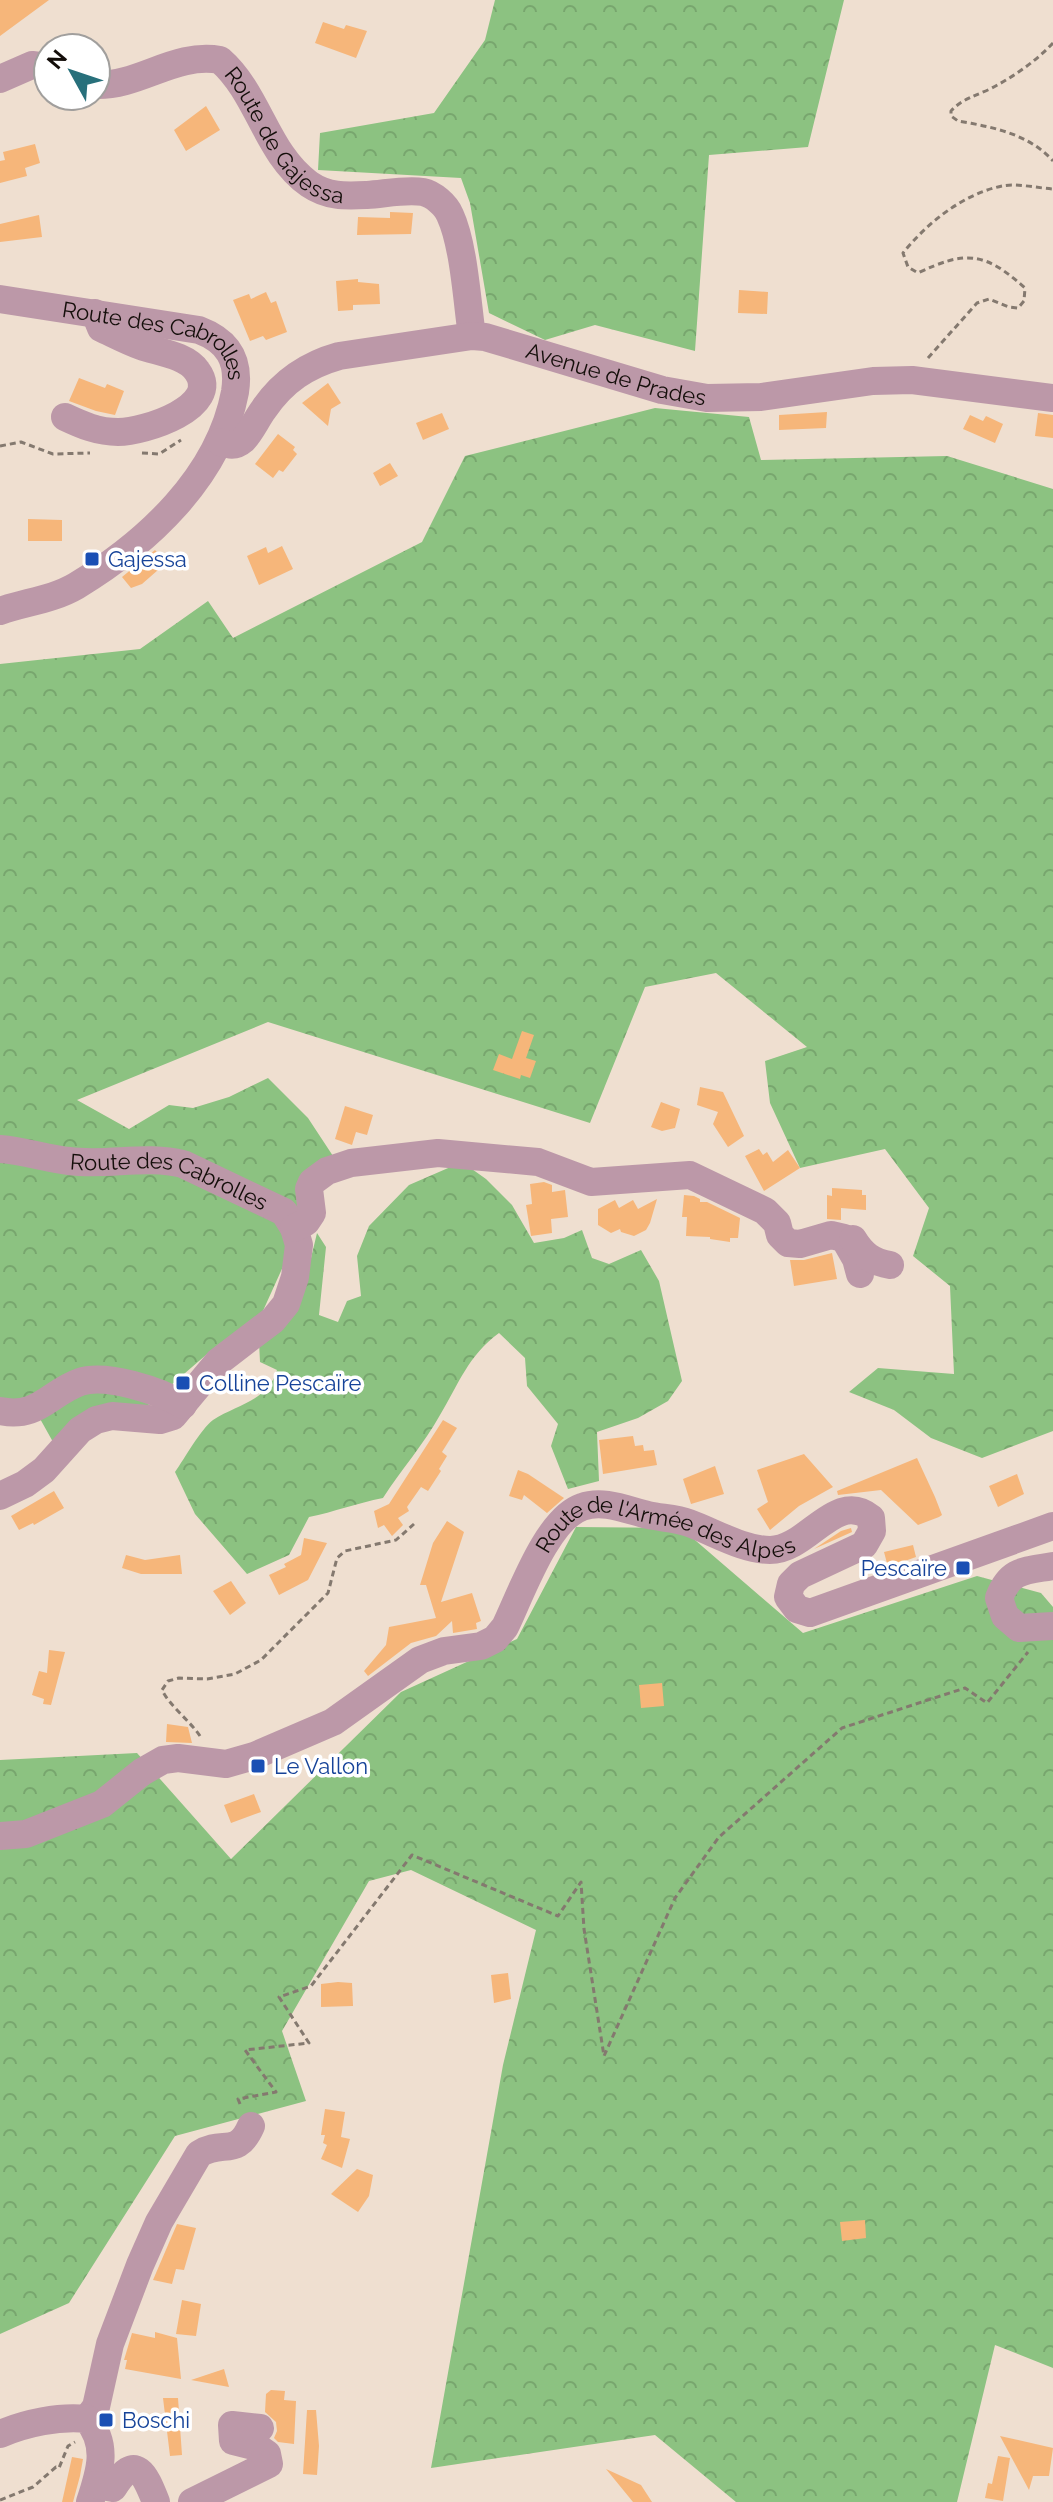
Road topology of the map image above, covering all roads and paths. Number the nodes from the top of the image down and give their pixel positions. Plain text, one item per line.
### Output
1 (1053, 43) edge
2 (32, 65) edge
3 (0, 79) edge
4 (112, 84) edge
5 (1053, 161) edge
6 (1053, 189) edge
7 (0, 299) edge
8 (95, 313) junction
9 (472, 336) junction
10 (912, 380) junction
11 (1053, 398) edge
12 (65, 417) dead end
13 (220, 442) junction
14 (0, 446) edge
15 (53, 454) dead end
16 (0, 611) edge
17 (0, 1149) edge
18 (294, 1228) junction
19 (844, 1238) junction
20 (890, 1265) dead end
21 (860, 1274) dead end
22 (183, 1405) junction
23 (0, 1411) edge
24 (0, 1496) edge
25 (414, 1524) dead end
26 (1053, 1526) edge
27 (1053, 1566) edge
28 (1050, 1626) edge
29 (205, 1763) junction
30 (0, 1836) edge
31 (251, 2126) joint
32 (91, 2424) junction
33 (260, 2428) dead end
34 (0, 2434) edge
35 (93, 2493) edge
36 (0, 2500) edge
37 (156, 2502) edge
38 (192, 2502) edge

1 - 5 path
2 - 3 street
4 - 9 street, Route de Gajessa
6 - 10 path
7 - 8 street, Route des Cabrolles
8 - 12 street
8 - 13 street, Route des Cabrolles
9 - 10 street, Avenue de Prades
9 - 13 street, Avenue de Prades
10 - 11 street, Avenue de Prades
13 - 16 street, Route des Cabrolles
14 - 15 path
17 - 18 street, Route des Cabrolles
18 - 19 street
18 - 22 street, Route des Cabrolles
19 - 20 street
19 - 21 street
22 - 23 street
22 - 24 street
25 - 29 path
26 - 29 street, Route de l'Armée des Alpes
27 - 28 street
28 - 31 path
29 - 30 street, Route de l'Armée des Alpes
31 - 32 street
32 - 34 street
32 - 35 street
32 - 36 path
33 - 38 street
35 - 37 street

